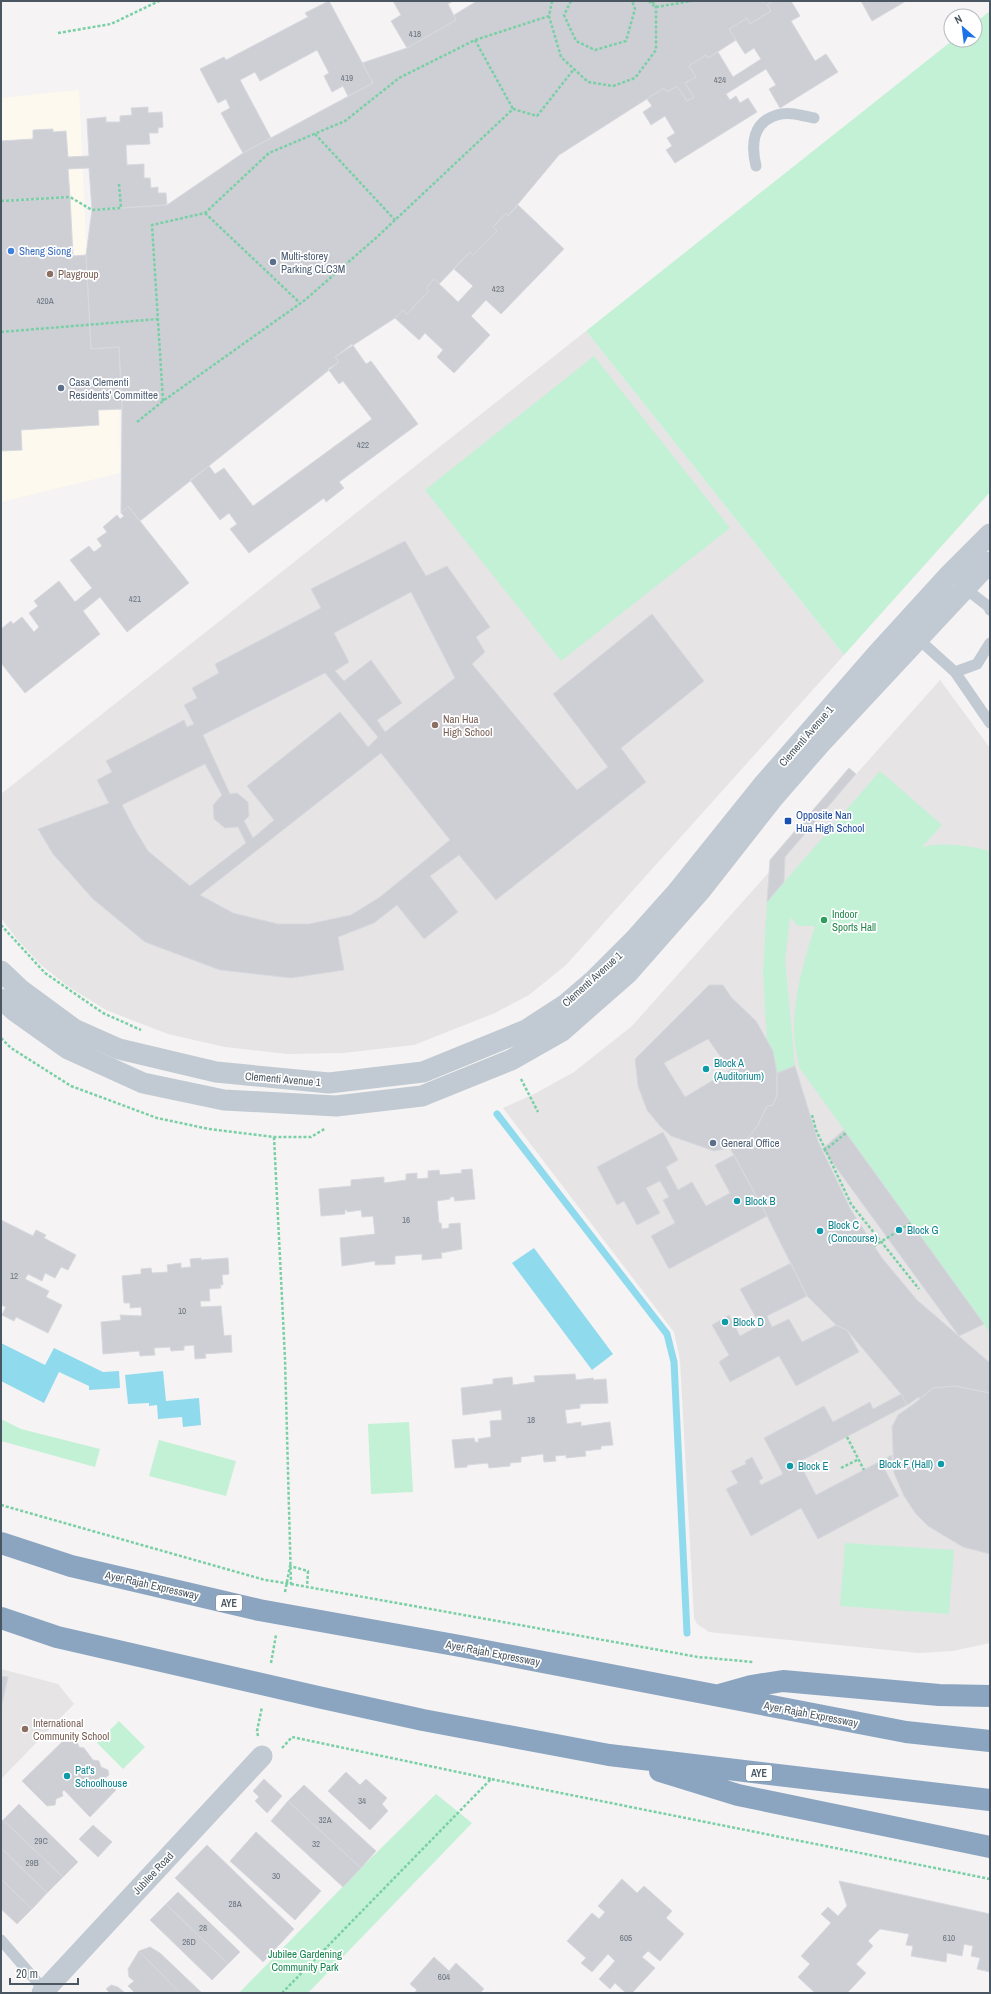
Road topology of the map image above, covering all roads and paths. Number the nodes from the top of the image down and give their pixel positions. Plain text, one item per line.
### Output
1 (159, 1) edge
2 (552, 1) edge
3 (571, 1) edge
4 (632, 1) edge
5 (648, 1) edge
6 (652, 1) edge
7 (692, 1) edge
8 (656, 7) junction
9 (549, 16) junction
10 (58, 33) dead end
11 (475, 40) junction
12 (574, 69) junction
13 (513, 108) junction
14 (814, 118) dead end
15 (314, 134) junction
16 (756, 166) dead end
17 (119, 184) dead end
18 (1, 201) edge
19 (205, 213) junction
20 (395, 220) junction
21 (300, 304) junction
22 (158, 319) junction
23 (1, 332) edge
24 (163, 401) junction
25 (138, 422) dead end
26 (990, 534) edge
27 (990, 562) edge
28 (956, 582) junction
29 (990, 610) edge
30 (910, 633) junction
31 (990, 643) edge
32 (955, 672) junction
33 (990, 724) edge
34 (701, 890) junction
35 (676, 893) junction
36 (1, 925) edge
37 (1, 972) edge
38 (1, 999) edge
39 (526, 1030) junction
40 (143, 1031) dead end
41 (1, 1038) edge
42 (518, 1065) junction
43 (273, 1078) junction
44 (269, 1103) junction
45 (538, 1112) dead end
46 (812, 1115) dead end
47 (157, 1118) dead end
48 (846, 1133) dead end
49 (274, 1137) dead end
50 (824, 1151) dead end
51 (911, 1223) dead end
52 (874, 1246) dead end
53 (919, 1289) dead end
54 (847, 1437) dead end
55 (857, 1460) junction
56 (842, 1468) dead end
57 (864, 1470) dead end
58 (1, 1505) edge
59 (1, 1543) edge
60 (291, 1584) junction
61 (307, 1587) junction
62 (284, 1596) dead end
63 (1, 1618) edge
64 (276, 1633) dead end
65 (698, 1657) dead end
66 (269, 1671) dead end
67 (716, 1696) junction
68 (990, 1696) edge
69 (263, 1701) dead end
70 (257, 1731) dead end
71 (990, 1741) edge
72 (270, 1754) joint
73 (609, 1755) junction
74 (491, 1779) junction
75 (990, 1800) edge
76 (990, 1847) edge
77 (990, 1879) edge
78 (1, 1940) edge
79 (44, 1992) edge
80 (282, 1993) edge

1 - 10 path
2 - 9 path
3 - 4 path
5 - 8 path
6 - 8 path
7 - 8 path
8 - 12 path
9 - 11 path
9 - 12 path
11 - 13 path
11 - 15 path
12 - 13 path
13 - 20 path
14 - 16 lane
15 - 19 path
15 - 20 path
17 - 18 path
19 - 21 path
19 - 22 path
20 - 21 path
21 - 24 path
22 - 23 path
22 - 24 path
24 - 25 path
26 - 28 street, Clementi Avenue 1
27 - 28 street, Clementi Avenue 1
28 - 29 lane
28 - 30 street, Clementi Avenue 1
30 - 32 lane
30 - 34 street, Clementi Avenue 1
30 - 35 street, Clementi Avenue 1
31 - 32 lane
32 - 33 lane
34 - 35 street
34 - 42 street, Clementi Avenue 1
35 - 39 street, Clementi Avenue 1
36 - 40 path
37 - 43 street, Clementi Avenue 1
38 - 44 street, Clementi Avenue 1
39 - 42 lane
39 - 43 street, Clementi Avenue 1
41 - 47 path
42 - 44 street, Clementi Avenue 1
42 - 45 path
43 - 44 street
46 - 53 path
48 - 50 path
49 - 60 path
51 - 52 path
54 - 55 path
55 - 56 path
55 - 57 path
58 - 60 path
59 - 67 highway, Ayer Rajah Expressway / AYE
60 - 61 path
61 - 62 path
61 - 65 path
63 - 73 highway, AYE
64 - 66 path
67 - 68 highway
67 - 71 highway, Ayer Rajah Expressway / AYE
69 - 70 path
72 - 74 path
72 - 79 street, Jubilee Road
73 - 75 highway, AYE
73 - 76 highway
74 - 77 path
74 - 80 path
78 - 79 lane, Jubilee Road

